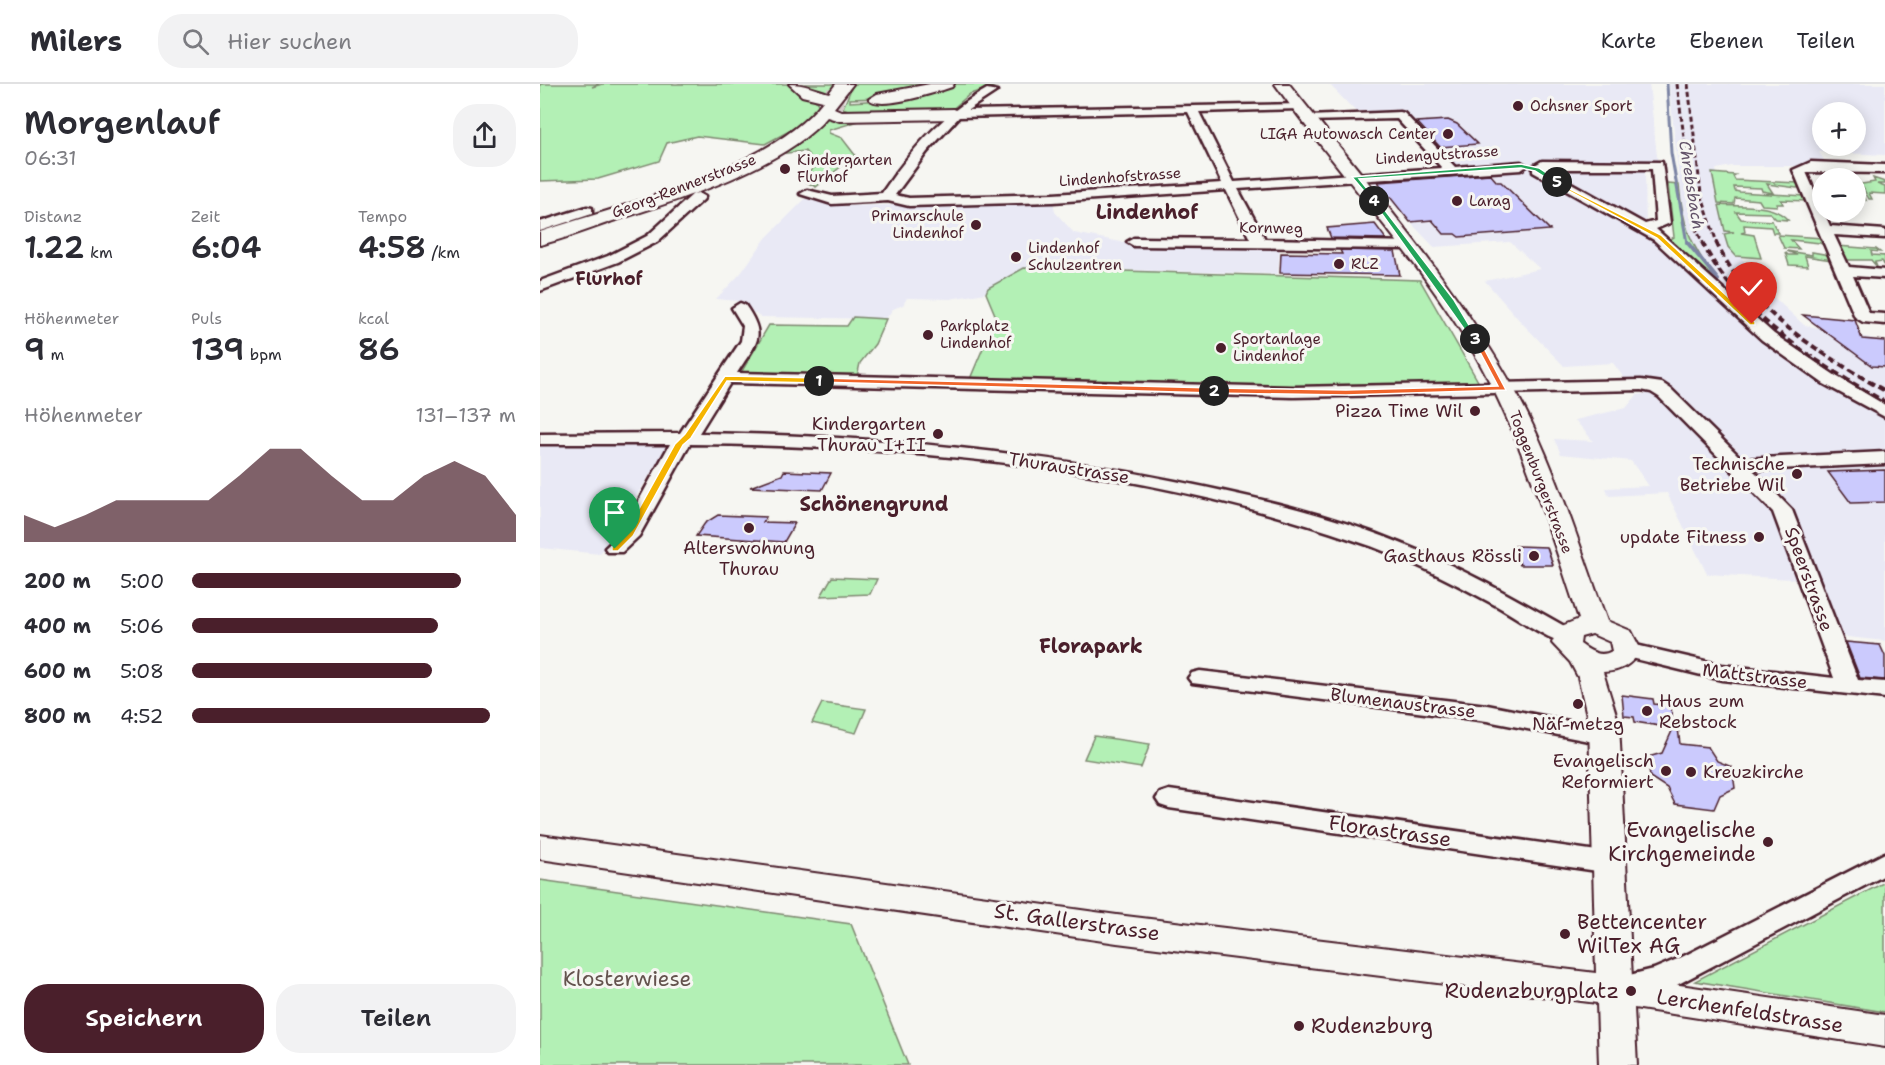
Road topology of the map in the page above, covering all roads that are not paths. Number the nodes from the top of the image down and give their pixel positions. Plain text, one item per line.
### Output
1 (797, 84) edge
2 (946, 84) edge
3 (1282, 84) edge
4 (844, 89) edge
5 (991, 91) dead end
6 (825, 104) junction
7 (1299, 105) junction
8 (1192, 108) junction
9 (954, 114) junction
10 (1309, 119) junction
11 (1539, 167) junction
12 (1885, 169) edge
13 (1452, 171) junction
14 (1355, 177) junction
15 (1232, 186) junction
16 (807, 194) dead end
17 (698, 197) dead end
18 (888, 197) junction
19 (587, 211) dead end
20 (540, 227) edge
21 (1645, 228) junction
22 (1825, 230) junction
23 (1885, 234) edge
24 (540, 239) edge
25 (1134, 242) dead end
26 (1260, 244) junction
27 (1408, 245) junction
28 (1843, 271) junction
29 (1885, 274) edge
30 (540, 286) edge
31 (740, 308) dead end
32 (1885, 319) edge
33 (725, 378) junction
34 (1503, 388) junction
35 (1885, 412) edge
36 (540, 439) edge
37 (684, 439) junction
38 (1885, 458) edge
39 (1738, 465) junction
40 (615, 549) dead end
41 (1594, 626) junction
42 (1574, 648) junction
43 (1621, 655) junction
44 (1200, 678) dead end
45 (1849, 687) junction
46 (1885, 690) edge
47 (1604, 730) junction
48 (1168, 800) dead end
49 (540, 848) edge
50 (1611, 863) junction
51 (1885, 863) edge
52 (1616, 990) junction
53 (1885, 1031) edge
54 (1618, 1065) edge

1 - 6 highway
2 - 4 highway
3 - 7 main road, Toggenburgerstrasse
4 - 6 highway, Georg-Rennerstrasse
5 - 9 street
6 - 9 highway
6 - 24 highway, Georg-Rennerstrasse
7 - 8 street
7 - 10 main road, Toggenburgerstrasse
8 - 9 street
8 - 15 street
9 - 18 street
10 - 13 street
10 - 14 main road, Toggenburgerstrasse
11 - 13 street, Lindengutstrasse
11 - 21 street
11 - 21 street
12 - 22 street
13 - 14 street, Lindengutstrasse
14 - 15 street, Lindenhofstrasse
14 - 27 main road, Toggenburgerstrasse
15 - 18 street, Lindenhofstrasse
15 - 26 street
16 - 18 street, Lindenhofstrasse
17 - 30 street
19 - 20 street
21 - 35 street
22 - 23 street
22 - 28 street
25 - 26 street, Kornweg
26 - 27 street, Kornweg
27 - 34 main road, Toggenburgerstrasse
28 - 29 street
28 - 32 street
31 - 33 street
33 - 34 street, Speerstrasse
33 - 37 street
34 - 39 street, Speerstrasse
34 - 41 main road, Toggenburgerstrasse
36 - 37 street, Thuraustrasse
37 - 40 street
37 - 42 street, Thuraustrasse
38 - 39 street
39 - 45 street, Speerstrasse
41 - 42 main road
41 - 43 main road
42 - 43 main road
42 - 47 main road
43 - 45 street, Mattstrasse
43 - 47 main road
44 - 47 street, Blumenaustrasse
45 - 46 street, Mattstrasse
47 - 50 main road
48 - 50 street, Florastrasse
49 - 52 main road, St. Gallerstrasse
50 - 52 main road
51 - 52 street
52 - 53 main road, Lerchenfeldstrasse
52 - 54 main road

